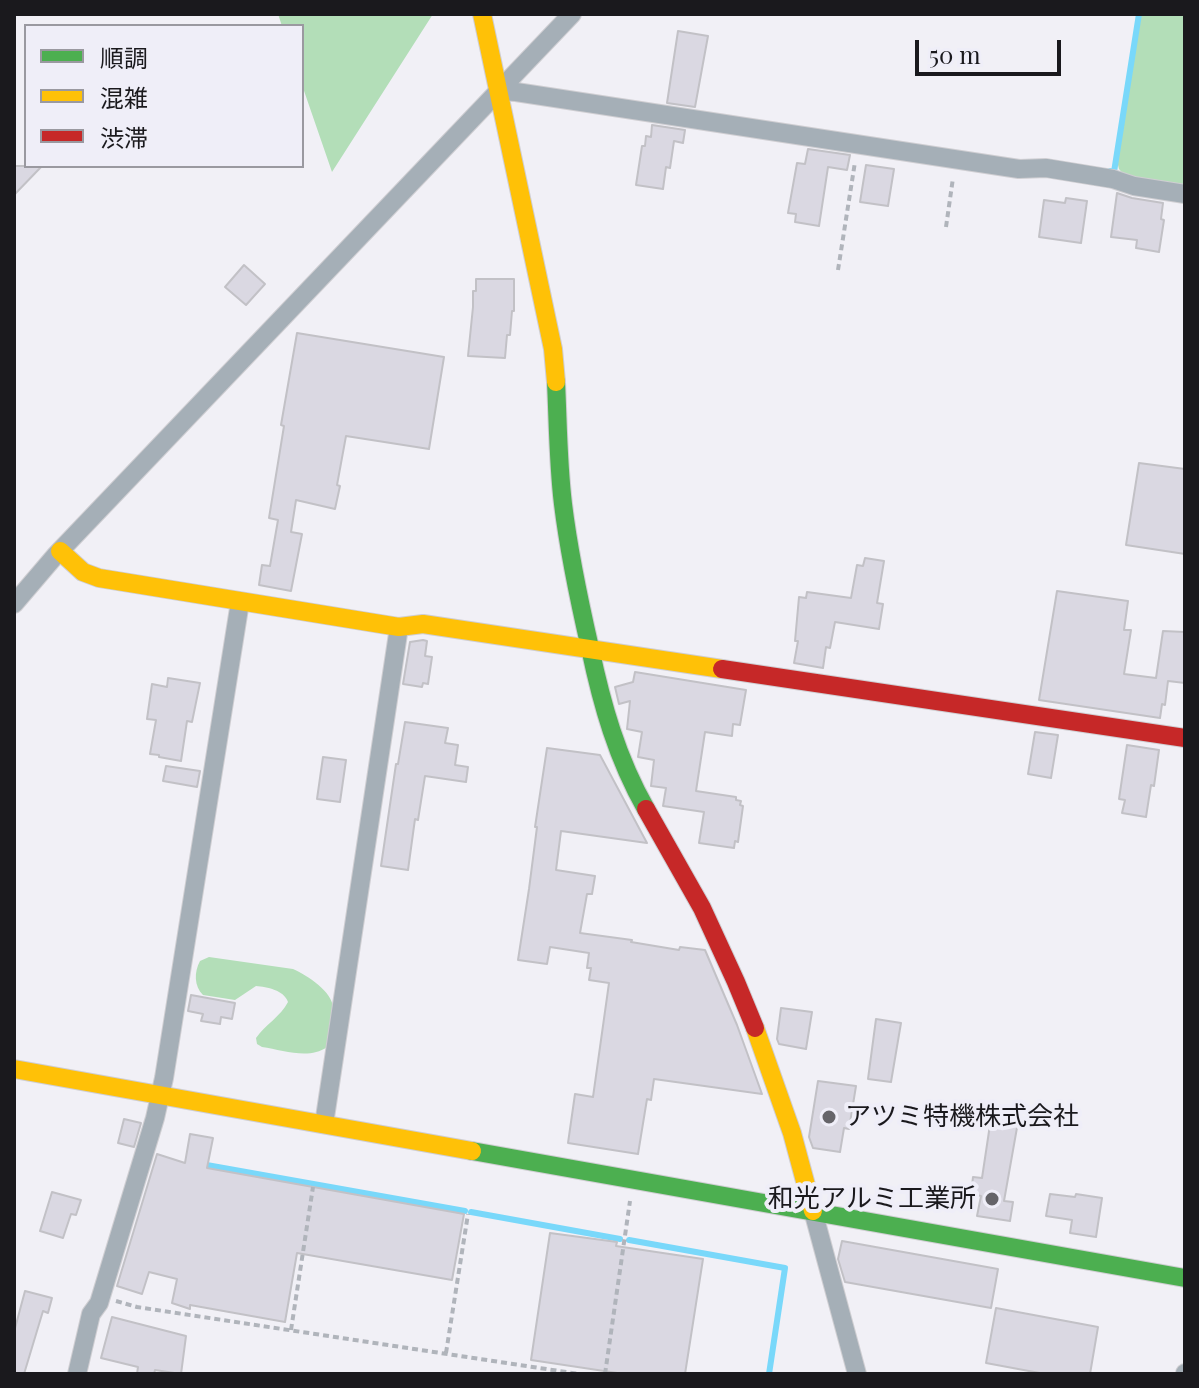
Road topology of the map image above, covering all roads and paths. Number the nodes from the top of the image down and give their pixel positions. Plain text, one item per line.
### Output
1 (482, 14) edge
2 (572, 14) edge
3 (498, 91) junction
4 (857, 144) junction
5 (956, 159) junction
6 (1185, 194) edge
7 (946, 227) dead end
8 (838, 270) dead end
9 (60, 551) junction
10 (240, 602) junction
11 (14, 604) edge
12 (399, 627) junction
13 (591, 649) junction
14 (1185, 738) edge
15 (14, 1069) edge
16 (160, 1095) junction
17 (324, 1124) junction
18 (634, 1179) junction
19 (313, 1187) dead end
20 (813, 1211) junction
21 (468, 1214) dead end
22 (1185, 1278) edge
23 (101, 1296) junction
24 (291, 1330) junction
25 (446, 1353) junction
26 (77, 1374) edge
27 (579, 1374) edge
28 (605, 1374) edge
29 (857, 1374) edge

1 - 3 street
2 - 3 street
3 - 4 street
3 - 9 street
3 - 13 street
4 - 5 street
4 - 8 path
5 - 6 street
5 - 7 path
9 - 10 street
9 - 11 street
10 - 12 street
10 - 16 street
12 - 13 street
12 - 17 street
13 - 14 street
13 - 20 street
15 - 16 street
16 - 17 street
16 - 23 street
17 - 18 street
18 - 20 street
18 - 28 path
19 - 24 path
20 - 22 street
20 - 29 street
21 - 25 path
23 - 24 path
23 - 26 street
24 - 25 path
25 - 27 path

